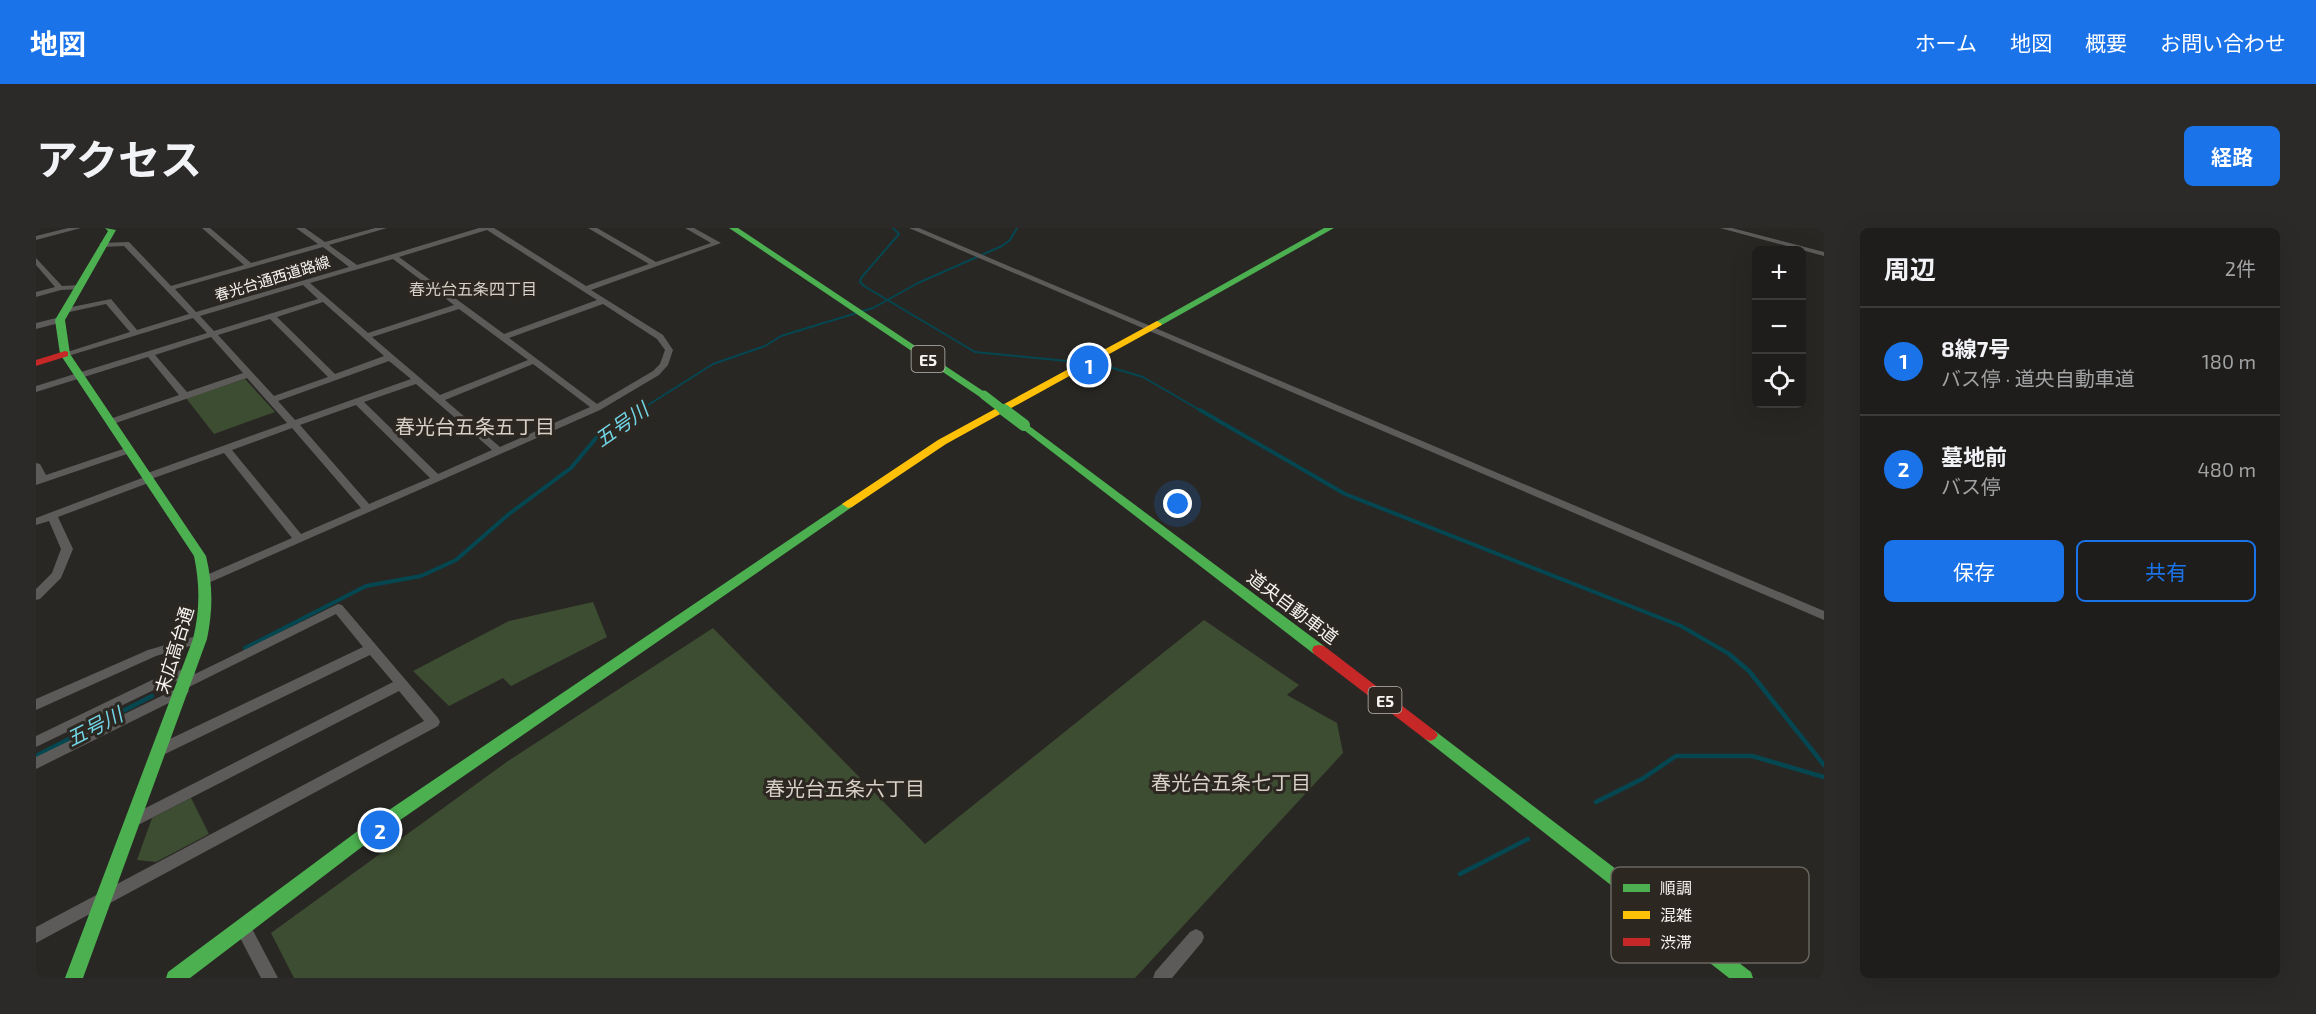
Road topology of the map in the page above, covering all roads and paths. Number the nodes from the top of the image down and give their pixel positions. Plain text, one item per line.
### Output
1 (78, 228) edge
2 (109, 228) edge
3 (206, 228) edge
4 (300, 228) edge
5 (383, 228) edge
6 (488, 228) edge
7 (592, 228) edge
8 (689, 228) edge
9 (717, 228) edge
10 (733, 228) edge
11 (913, 228) edge
12 (1330, 228) edge
13 (1724, 228) edge
14 (36, 238) edge
15 (103, 245) junction
16 (323, 245) junction
17 (1824, 254) edge
18 (394, 256) junction
19 (36, 260) edge
20 (655, 264) junction
21 (250, 266) junction
22 (355, 267) junction
23 (810, 280) junction
24 (305, 283) junction
25 (79, 287) junction
26 (60, 288) junction
27 (171, 288) junction
28 (585, 289) junction
29 (36, 295) edge
30 (325, 299) junction
31 (603, 301) junction
32 (459, 306) junction
33 (63, 315) junction
34 (197, 315) junction
35 (272, 315) junction
36 (36, 326) edge
37 (1149, 328) junction
38 (135, 333) junction
39 (215, 333) junction
40 (367, 336) junction
41 (502, 338) junction
42 (64, 354) junction
43 (150, 354) junction
44 (391, 357) junction
45 (534, 361) junction
46 (36, 363) edge
47 (250, 374) junction
48 (79, 375) junction
49 (334, 378) junction
50 (417, 380) junction
51 (36, 389) edge
52 (185, 396) junction
53 (439, 399) junction
54 (273, 400) junction
55 (357, 401) junction
56 (597, 408) junction
57 (110, 422) junction
58 (294, 424) junction
59 (226, 449) junction
60 (129, 450) junction
61 (500, 452) junction
62 (36, 465) edge
63 (147, 478) junction
64 (437, 479) junction
65 (40, 481) edge
66 (368, 509) junction
67 (52, 516) junction
68 (36, 522) edge
69 (299, 539) junction
70 (206, 580) junction
71 (36, 596) edge
72 (1824, 616) edge
73 (200, 639) junction
74 (372, 648) junction
75 (186, 682) junction
76 (401, 684) junction
77 (36, 705) edge
78 (36, 742) edge
79 (158, 751) junction
80 (36, 763) edge
81 (133, 821) junction
82 (1611, 875) edge
83 (104, 898) junction
84 (243, 928) junction
85 (36, 936) edge
86 (1196, 937) dead end
87 (1725, 963) edge
88 (74, 978) edge
89 (175, 978) edge
90 (270, 978) edge
91 (1161, 978) edge
92 (1744, 978) edge

1 - 14 street
2 - 15 main road
3 - 21 street
4 - 16 street
5 - 16 street
6 - 18 street, 春光台通西道路線
6 - 28 street
7 - 20 street
8 - 20 street
9 - 23 main road, 道央自動車道 / E5
10 - 23 main road, 道央自動車道 / E5
11 - 37 street
12 - 37 main road
13 - 17 street
15 - 25 main road
15 - 27 street
16 - 21 street
16 - 22 street
18 - 22 street, 春光台通西道路線
18 - 32 street
19 - 26 street
20 - 28 street
21 - 27 street
22 - 24 street, 春光台通西道路線
23 - 82 main road, 道央自動車道 / E5, bridge
24 - 30 street
24 - 34 street, 春光台通西道路線
25 - 26 street
25 - 33 main road
26 - 29 street
27 - 34 street
28 - 31 street
30 - 35 street
30 - 40 street
31 - 41 street
31 - 56 street
32 - 40 street
32 - 41 street
33 - 36 street
33 - 38 street
33 - 42 main road, 末広高台通
34 - 38 street, 春光台通西道路線
34 - 39 street
35 - 39 street
35 - 49 street
37 - 72 street
37 - 84 main road
38 - 42 street, 春光台通西道路線
39 - 43 street
39 - 47 street
40 - 44 street
41 - 45 street
42 - 46 main road
42 - 48 main road, 末広高台通
43 - 48 street
43 - 52 street
44 - 49 street
44 - 50 street
45 - 53 street
45 - 56 street
47 - 52 street
47 - 54 street
48 - 51 street
48 - 57 main road, 末広高台通
49 - 54 street
50 - 53 street
50 - 55 street
52 - 57 street
53 - 61 street
54 - 58 street
55 - 58 street
55 - 64 street
56 - 61 street
57 - 60 main road, 末広高台通
58 - 59 street
58 - 66 street
59 - 63 street
59 - 69 street
60 - 63 main road, 末広高台通
60 - 65 street
61 - 64 street
62 - 65 street
63 - 67 street
63 - 70 main road, 末広高台通
64 - 66 street
66 - 69 street
67 - 68 street
67 - 71 street
69 - 70 street
70 - 73 main road, 末広高台通
73 - 75 main road, 末広高台通
73 - 77 street
74 - 75 street
74 - 76 street
74 - 79 street
75 - 78 street
75 - 79 main road, 末広高台通
75 - 80 street
76 - 81 street
76 - 83 street
79 - 81 main road, 末広高台通
81 - 83 main road, 末広高台通
83 - 85 street
83 - 88 main road, 末広高台通
84 - 89 main road
84 - 90 street
86 - 91 street
87 - 92 main road, 道央自動車道 / E5, bridge

